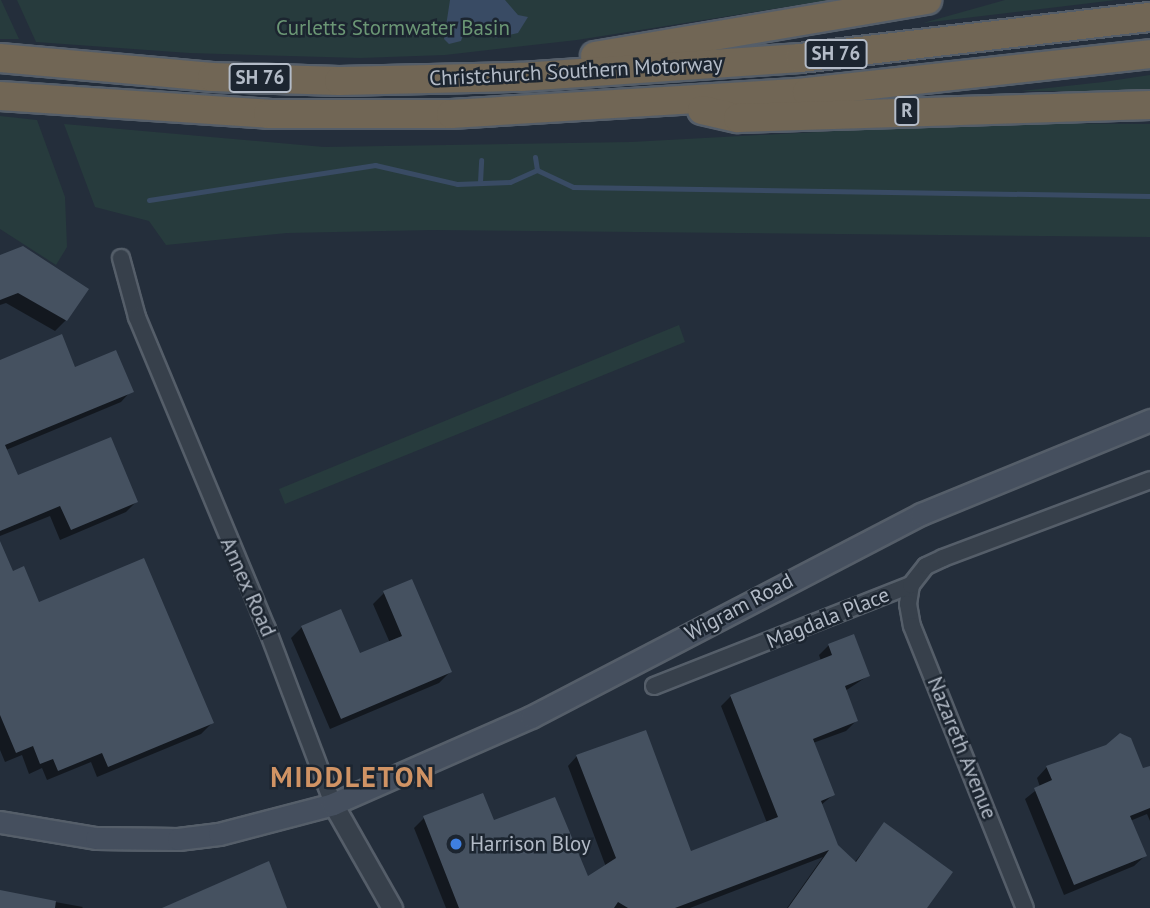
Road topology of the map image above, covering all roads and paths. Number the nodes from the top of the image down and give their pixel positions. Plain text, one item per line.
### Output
1 (927, 0) edge
2 (1150, 18) edge
3 (1150, 54) edge
4 (0, 58) edge
5 (521, 77) junction
6 (0, 96) edge
7 (664, 103) junction
8 (1150, 105) edge
9 (121, 258) dead end
10 (1150, 420) edge
11 (1150, 480) edge
12 (911, 585) junction
13 (654, 685) dead end
14 (333, 804) junction
15 (0, 822) edge
16 (392, 908) edge
17 (1025, 908) edge

1 - 5 highway
2 - 5 highway, Christchurch Southern Motorway / SH 76
3 - 7 highway, Christchurch Southern Motorway / SH 76
4 - 5 highway, Christchurch Southern Motorway / SH 76
6 - 7 highway, Christchurch Southern Motorway / SH 76
7 - 8 highway, R
9 - 14 street, Annex Road
10 - 14 main road, Wigram Road
11 - 12 street, Magdala Place
12 - 13 street, Magdala Place
12 - 17 street, Nazareth Avenue
14 - 15 main road, Wigram Road
14 - 16 street, Annex Road

